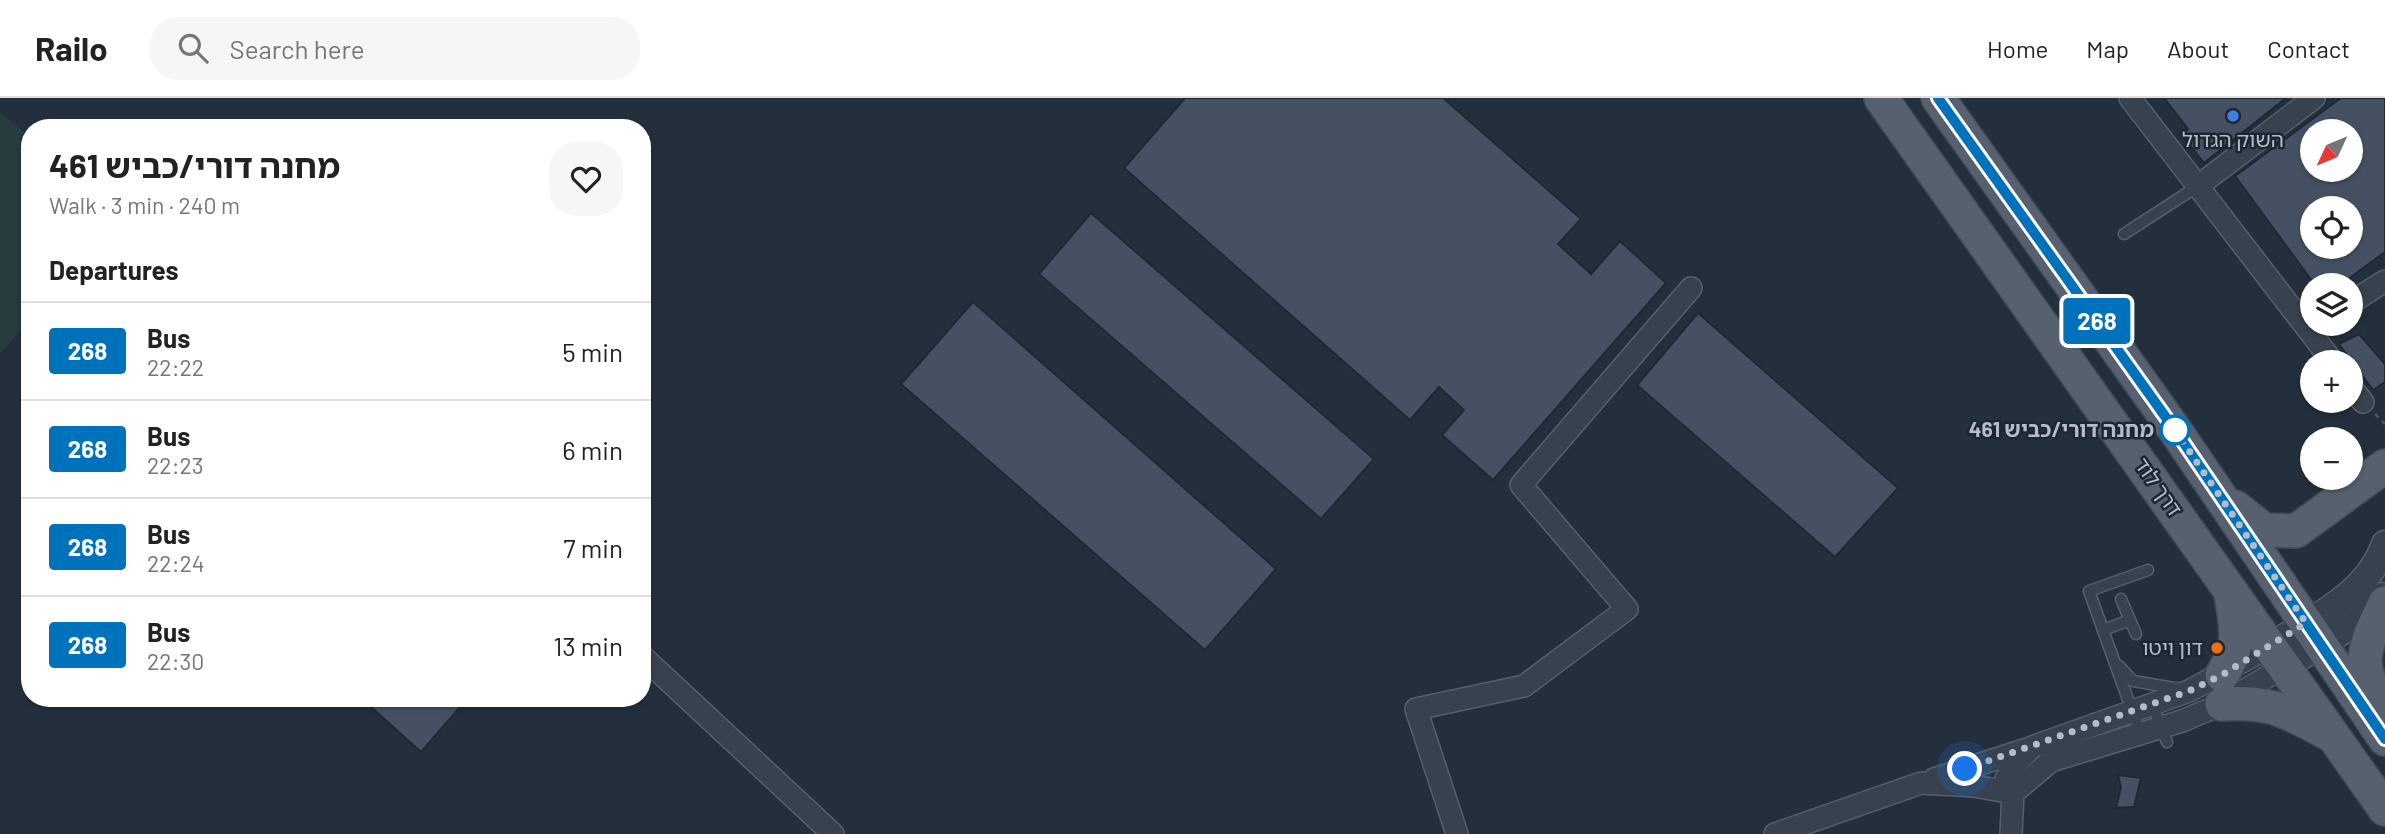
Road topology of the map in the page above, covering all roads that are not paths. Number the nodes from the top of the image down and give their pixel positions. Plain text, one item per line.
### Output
1 (1881, 98) edge
2 (1938, 98) edge
3 (2130, 98) edge
4 (2314, 98) edge
5 (2198, 186) junction
6 (2124, 234) dead end
7 (2385, 281) edge
8 (1691, 288) dead end
9 (2363, 295) edge
10 (2324, 350) edge
11 (2385, 466) edge
12 (2203, 471) junction
13 (2385, 544) edge
14 (2148, 570) dead end
15 (2230, 589) junction
16 (2385, 593) edge
17 (2121, 598) dead end
18 (2385, 603) edge
19 (2130, 620) junction
20 (2104, 630) junction
21 (2136, 634) dead end
22 (2314, 634) junction
23 (2278, 656) junction
24 (2115, 660) junction
25 (651, 664) edge
26 (2222, 689) junction
27 (2189, 691) junction
28 (2142, 707) junction
29 (2385, 709) edge
30 (2140, 733) junction
31 (2164, 735) junction
32 (2334, 736) junction
33 (2385, 739) edge
34 (2032, 747) junction
35 (1920, 783) junction
36 (2013, 793) junction
37 (2385, 809) edge
38 (833, 834) edge
39 (1457, 834) edge
40 (1774, 834) edge
41 (2011, 834) edge

1 - 15 main road, דרך לוד
2 - 12 main road
3 - 5 street
4 - 5 street
5 - 6 lane
5 - 10 street
7 - 9 street
8 - 39 street
11 - 12 main road
12 - 22 main road
13 - 22 street
14 - 20 lane
15 - 23 main road, דרך לוד
15 - 26 main road
16 - 22 street
17 - 19 lane
18 - 29 main road
19 - 20 lane
19 - 21 lane
20 - 24 lane
22 - 23 street
22 - 33 main road
23 - 26 street
23 - 26 street
23 - 32 main road, דרך לוד
24 - 27 lane
24 - 28 lane
25 - 38 street
26 - 27 street
26 - 31 street
26 - 32 main road
27 - 28 street
28 - 30 lane
28 - 31 lane
28 - 34 street
30 - 31 street
30 - 36 street
32 - 37 main road, דרך לוד
34 - 35 street
34 - 36 street
35 - 36 street
35 - 40 street
36 - 41 street

